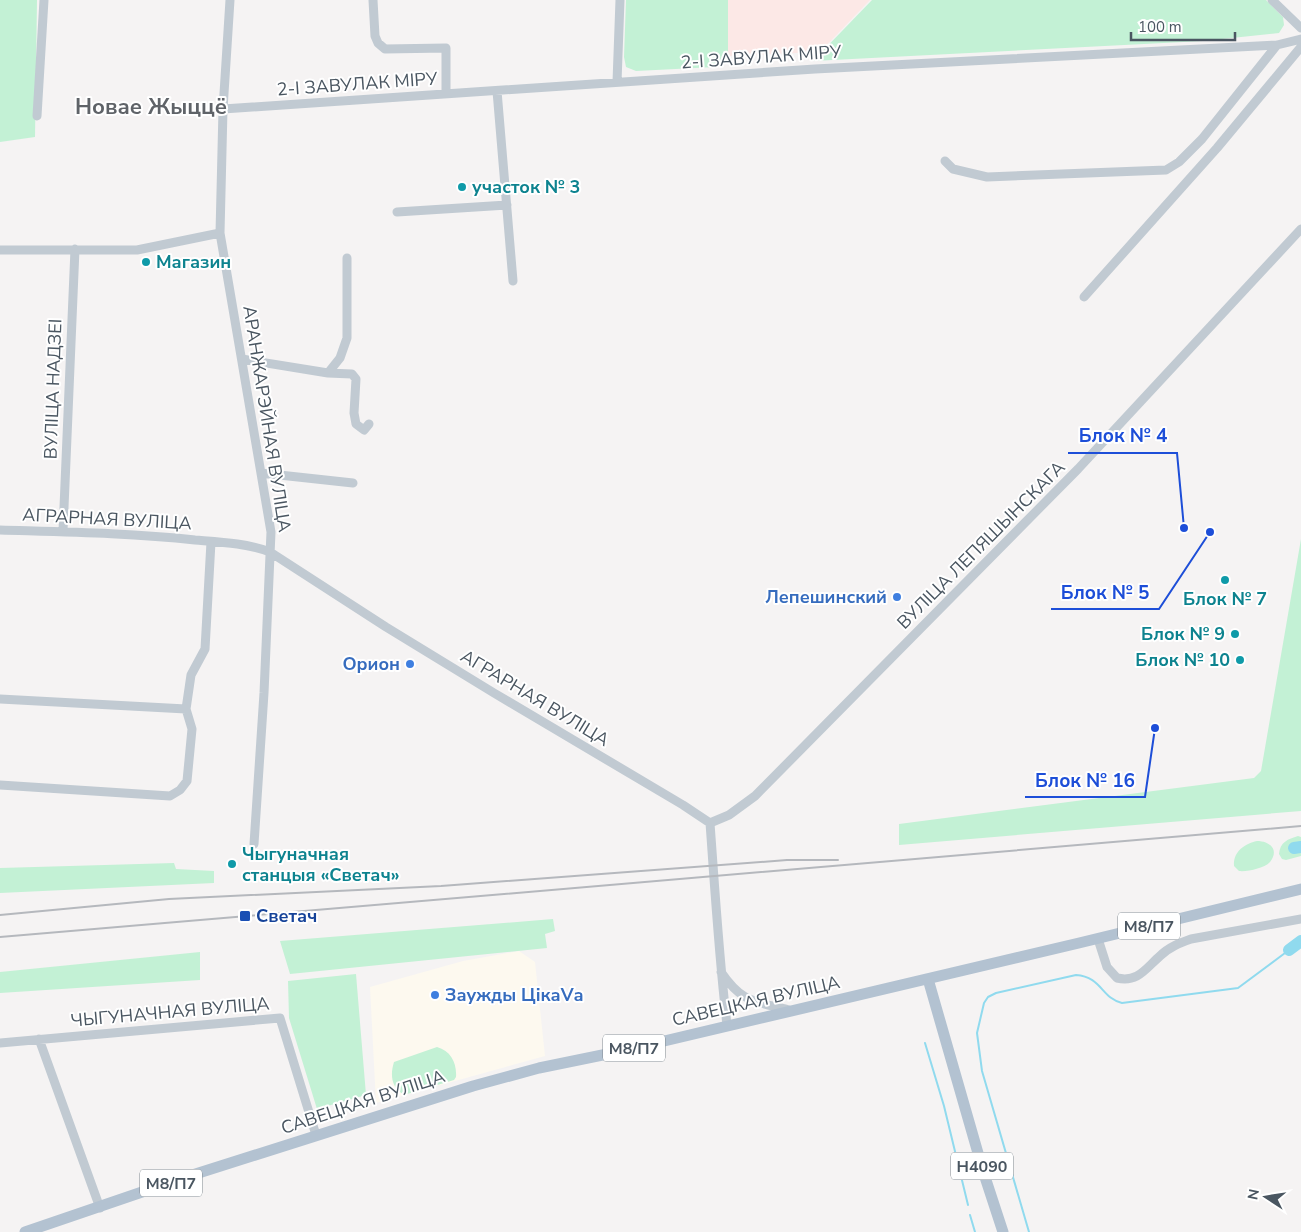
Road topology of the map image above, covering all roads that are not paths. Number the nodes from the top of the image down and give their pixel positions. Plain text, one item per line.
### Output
1 (44, 0) edge
2 (230, 0) edge
3 (373, 0) edge
4 (620, 0) edge
5 (1272, 0) edge
6 (1301, 28) edge
7 (1301, 39) edge
8 (1277, 45) junction
9 (1301, 47) edge
10 (617, 82) junction
11 (497, 92) junction
12 (446, 94) junction
13 (223, 109) junction
14 (36, 116) dead end
15 (945, 161) dead end
16 (507, 206) junction
17 (397, 212) dead end
18 (1301, 229) edge
19 (220, 233) junction
20 (75, 249) junction
21 (0, 250) edge
22 (347, 258) dead end
23 (513, 282) dead end
24 (1084, 297) dead end
25 (242, 359) junction
26 (328, 373) junction
27 (369, 424) dead end
28 (261, 473) junction
29 (353, 483) dead end
30 (0, 530) edge
31 (63, 531) junction
32 (212, 542) junction
33 (270, 552) junction
34 (0, 699) edge
35 (186, 709) junction
36 (0, 785) edge
37 (710, 823) junction
38 (254, 844) dead end
39 (1301, 889) edge
40 (1301, 919) edge
41 (1098, 939) junction
42 (720, 970) junction
43 (928, 979) junction
44 (789, 1010) junction
45 (727, 1025) junction
46 (39, 1039) junction
47 (0, 1043) edge
48 (316, 1135) junction
49 (100, 1208) junction
50 (25, 1232) edge
51 (1003, 1232) edge

1 - 14 street
2 - 13 street, АРАНЖАРЭЙНАЯ ВУЛІЦА
3 - 12 street
4 - 10 street
5 - 6 street
7 - 8 street, 2-І ЗАВУЛАК МІРУ
8 - 10 street, 2-І ЗАВУЛАК МІРУ
8 - 15 street
9 - 24 street
10 - 11 street, 2-І ЗАВУЛАК МІРУ
11 - 12 street, 2-І ЗАВУЛАК МІРУ
11 - 16 street
12 - 13 street, 2-І ЗАВУЛАК МІРУ
13 - 19 street, АРАНЖАРЭЙНАЯ ВУЛІЦА
16 - 17 street
16 - 23 street
18 - 37 street, ВУЛІЦА ЛЕПЯШЫНСКАГА
19 - 20 street
19 - 25 street, АРАНЖАРЭЙНАЯ ВУЛІЦА
20 - 21 street
20 - 31 street, ВУЛІЦА НАДЗЕІ
22 - 26 street
25 - 26 street
25 - 28 street, АРАНЖАРЭЙНАЯ ВУЛІЦА
26 - 27 street
28 - 29 street
28 - 33 street, АРАНЖАРЭЙНАЯ ВУЛІЦА
30 - 31 street, АГРАРНАЯ ВУЛІЦА
31 - 32 street, АГРАРНАЯ ВУЛІЦА
32 - 33 street, АГРАРНАЯ ВУЛІЦА
32 - 35 street, АГРАРНАЯ ВУЛІЦА
33 - 37 street, АГРАРНАЯ ВУЛІЦА
33 - 38 street, АРАНЖАРЭЙНАЯ ВУЛІЦА
34 - 35 street
35 - 36 street, АГРАРНАЯ ВУЛІЦА
37 - 42 street
39 - 41 main road, САВЕЦКАЯ ВУЛІЦА / М8/П7
40 - 41 street
41 - 43 main road, САВЕЦКАЯ ВУЛІЦА / М8/П7
42 - 44 street
42 - 45 street
43 - 44 main road, САВЕЦКАЯ ВУЛІЦА / М8/П7
43 - 51 main road, Н4090
44 - 45 main road, САВЕЦКАЯ ВУЛІЦА / М8/П7
45 - 48 main road, САВЕЦКАЯ ВУЛІЦА / М8/П7
46 - 47 street, ЧЫГУНАЧНАЯ ВУЛІЦА
46 - 48 street, ЧЫГУНАЧНАЯ ВУЛІЦА
46 - 49 street
48 - 49 main road, САВЕЦКАЯ ВУЛІЦА / М8/П7
49 - 50 main road, САВЕЦКАЯ ВУЛІЦА / М8/П7

